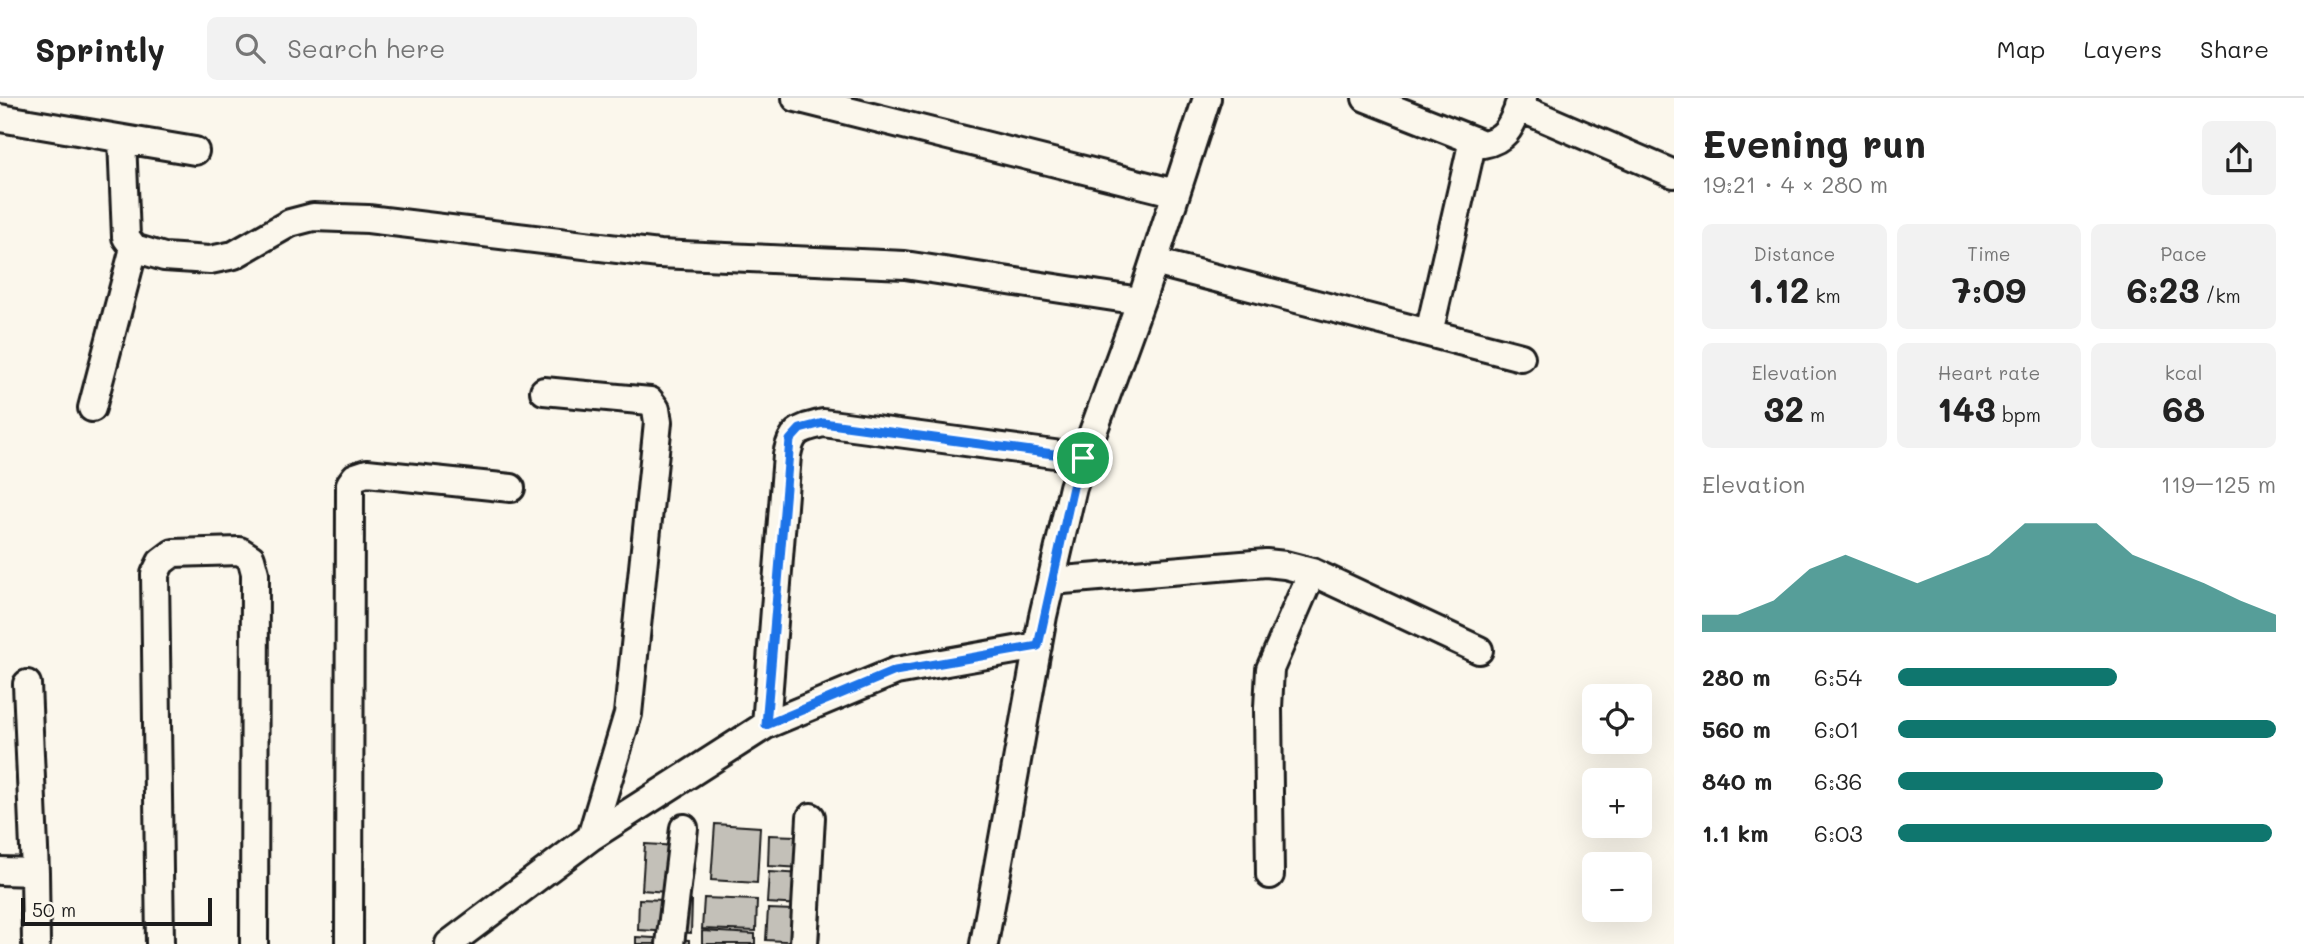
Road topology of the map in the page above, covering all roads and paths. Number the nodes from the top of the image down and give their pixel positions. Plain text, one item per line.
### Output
1 (796, 98) edge
2 (1207, 98) edge
3 (1366, 98) edge
4 (1521, 103) edge
5 (0, 118) edge
6 (121, 139) junction
7 (1473, 140) junction
8 (195, 151) dead end
9 (1674, 174) edge
10 (1176, 193) junction
11 (135, 248) junction
12 (1153, 262) junction
13 (1140, 302) junction
14 (1429, 333) junction
15 (1521, 357) dead end
16 (544, 391) dead end
17 (92, 408) dead end
18 (1083, 458) junction
19 (511, 488) dead end
20 (1312, 572) junction
21 (1051, 581) junction
22 (1038, 646) junction
23 (1479, 650) dead end
24 (27, 684) dead end
25 (766, 725) junction
26 (811, 817) dead end
27 (684, 828) dead end
28 (591, 837) junction
29 (0, 871) edge
30 (35, 873) junction
31 (1270, 875) dead end
32 (36, 944) edge
33 (160, 944) edge
34 (254, 944) edge
35 (349, 944) edge
36 (449, 944) edge
37 (670, 944) edge
38 (804, 944) edge
39 (984, 944) edge

1 - 10 street
2 - 10 street
3 - 7 street
4 - 7 street
4 - 9 street
5 - 6 street
6 - 8 street
6 - 11 street
7 - 14 street
10 - 12 street
11 - 13 street
11 - 17 street
12 - 13 street
12 - 14 street
13 - 18 street
14 - 15 street
16 - 28 street
18 - 21 street
18 - 25 street
19 - 35 street
20 - 21 street
20 - 23 street
20 - 31 street
21 - 22 street
22 - 25 street
22 - 39 street
24 - 30 street
25 - 28 street
26 - 38 street
27 - 37 street
28 - 36 street
29 - 30 street
30 - 32 street
33 - 34 street

